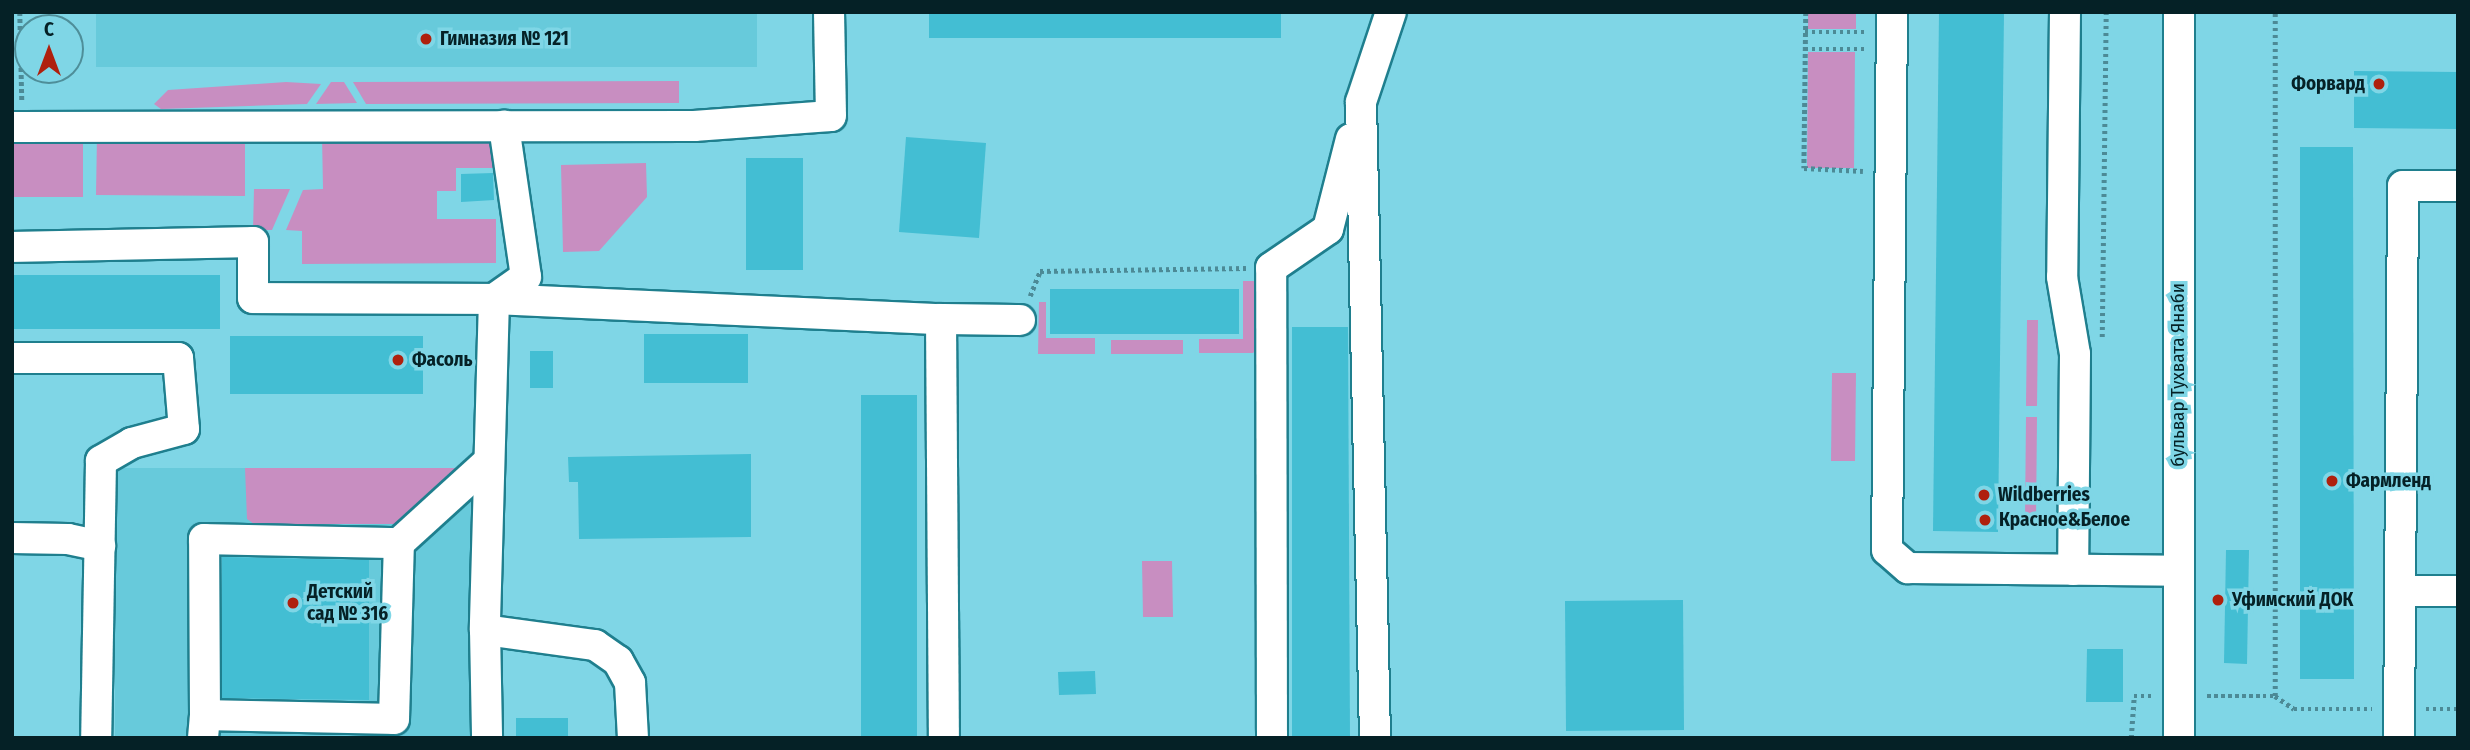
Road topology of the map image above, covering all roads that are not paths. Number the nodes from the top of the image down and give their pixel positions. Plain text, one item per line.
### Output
1 (830, 12) edge
2 (1391, 12) edge
3 (2065, 12) edge
4 (2179, 12) edge
5 (1892, 31) edge
6 (1361, 102) junction
7 (504, 126) junction
8 (17, 127) edge
9 (2458, 186) edge
10 (12, 247) edge
11 (494, 299) junction
12 (941, 319) junction
13 (1020, 320) road end
14 (12, 358) edge
15 (488, 462) junction
16 (12, 538) edge
17 (399, 542) junction
18 (100, 546) junction
19 (2073, 570) junction
20 (2178, 571) junction
21 (2400, 591) junction
22 (2458, 591) edge
23 (485, 630) junction
24 (2400, 724) edge
25 (204, 727) edge
26 (96, 738) edge
27 (486, 738) edge
28 (633, 738) edge
29 (944, 738) edge
30 (1272, 738) edge
31 (1375, 738) edge
32 (2179, 738) edge

1 - 7 street
2 - 6 street
3 - 19 street
4 - 20 street, бульвар Тухвата Янаби
5 - 19 street
6 - 30 street
6 - 31 street
7 - 8 street
7 - 11 street
9 - 21 street
10 - 11 street
11 - 12 street
11 - 15 street
12 - 13 street
12 - 29 street
14 - 18 street
15 - 17 street
15 - 23 street
16 - 18 street
17 - 25 street
17 - 25 street
18 - 26 street
19 - 20 street
20 - 32 street, бульвар Тухвата Янаби
21 - 22 street
21 - 24 street
23 - 27 street
23 - 28 street

